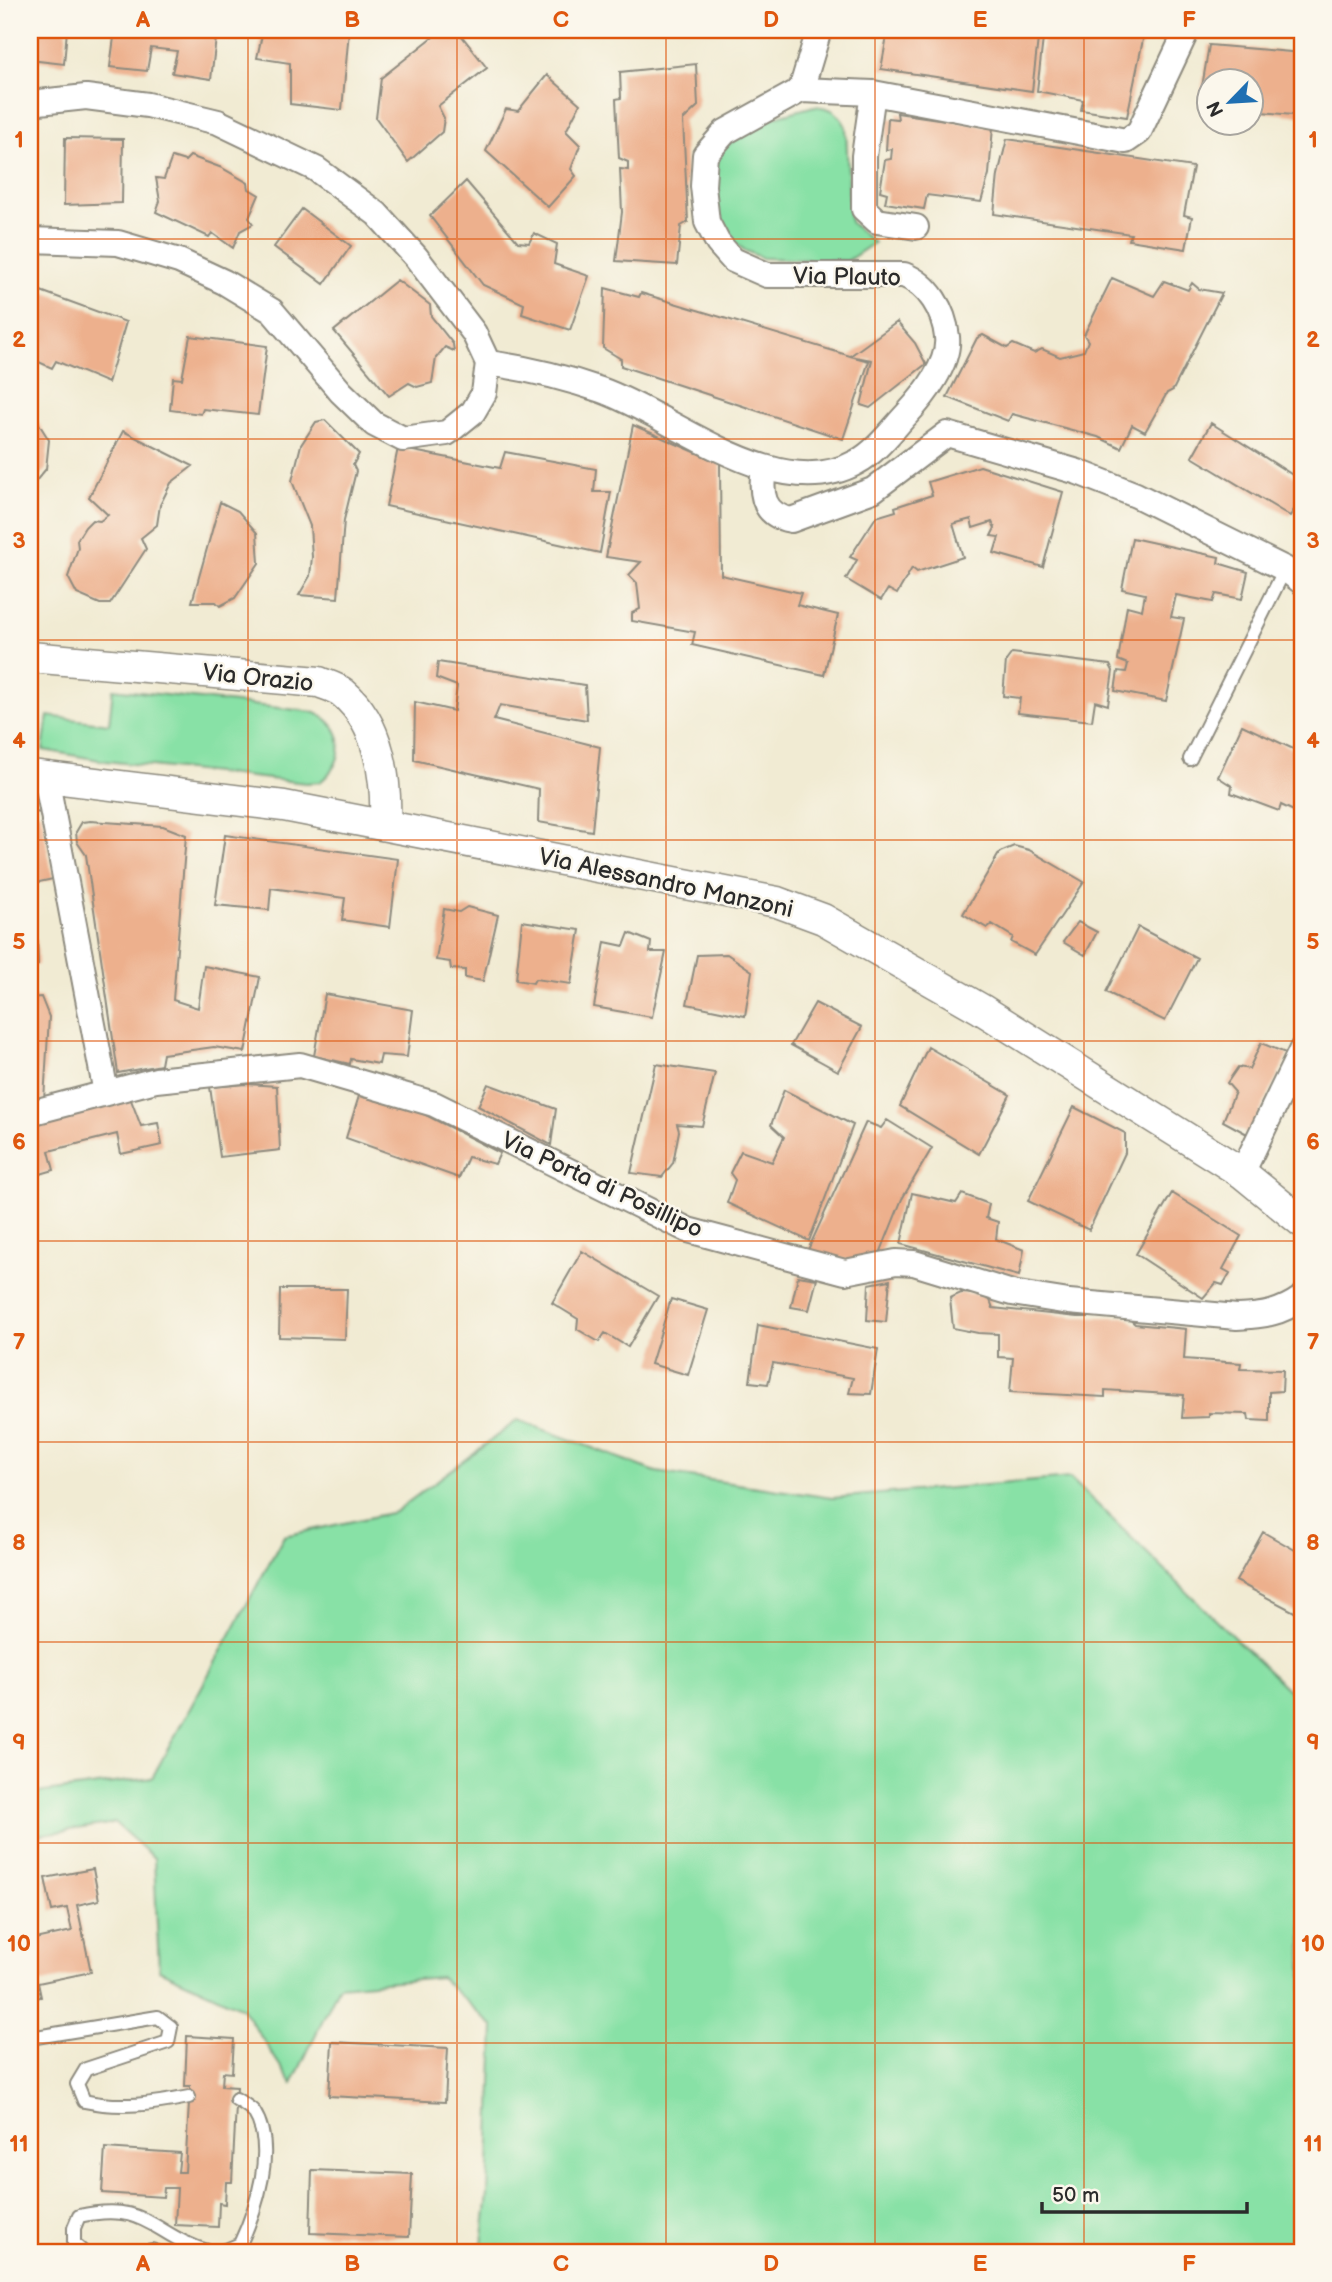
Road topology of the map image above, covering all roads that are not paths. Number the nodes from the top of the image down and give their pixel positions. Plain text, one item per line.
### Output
1 (819, 30) edge
2 (1187, 30) edge
3 (800, 90) junction
4 (873, 93) junction
5 (30, 103) edge
6 (916, 227) dead end
7 (30, 240) edge
8 (488, 363) junction
9 (764, 468) junction
10 (1293, 575) edge
11 (30, 657) edge
12 (1189, 759) dead end
13 (38, 776) edge
14 (385, 824) junction
15 (1302, 1049) edge
16 (106, 1093) junction
17 (30, 1113) edge
18 (1242, 1173) junction
19 (1302, 1222) edge
20 (1302, 1298) edge
21 (30, 2038) edge
22 (189, 2097) dead end
23 (236, 2098) dead end
24 (83, 2252) edge
25 (141, 2252) edge
26 (158, 2252) edge
27 (211, 2252) edge
28 (221, 2252) edge

1 - 3 street
2 - 4 street
3 - 4 street
3 - 9 street, Via Plauto
4 - 6 street
5 - 8 street
7 - 8 street
8 - 9 street, Via Plauto
9 - 10 street
10 - 12 lane
11 - 14 street, Via Orazio
13 - 14 street, Via Alessandro Manzoni
13 - 16 street
14 - 18 street, Via Alessandro Manzoni
15 - 18 street
16 - 17 street, Via Porta di Posillipo
16 - 20 street, Via Porta di Posillipo
18 - 19 street, Via Alessandro Manzoni
21 - 22 lane
23 - 28 lane
24 - 27 lane
25 - 26 lane

